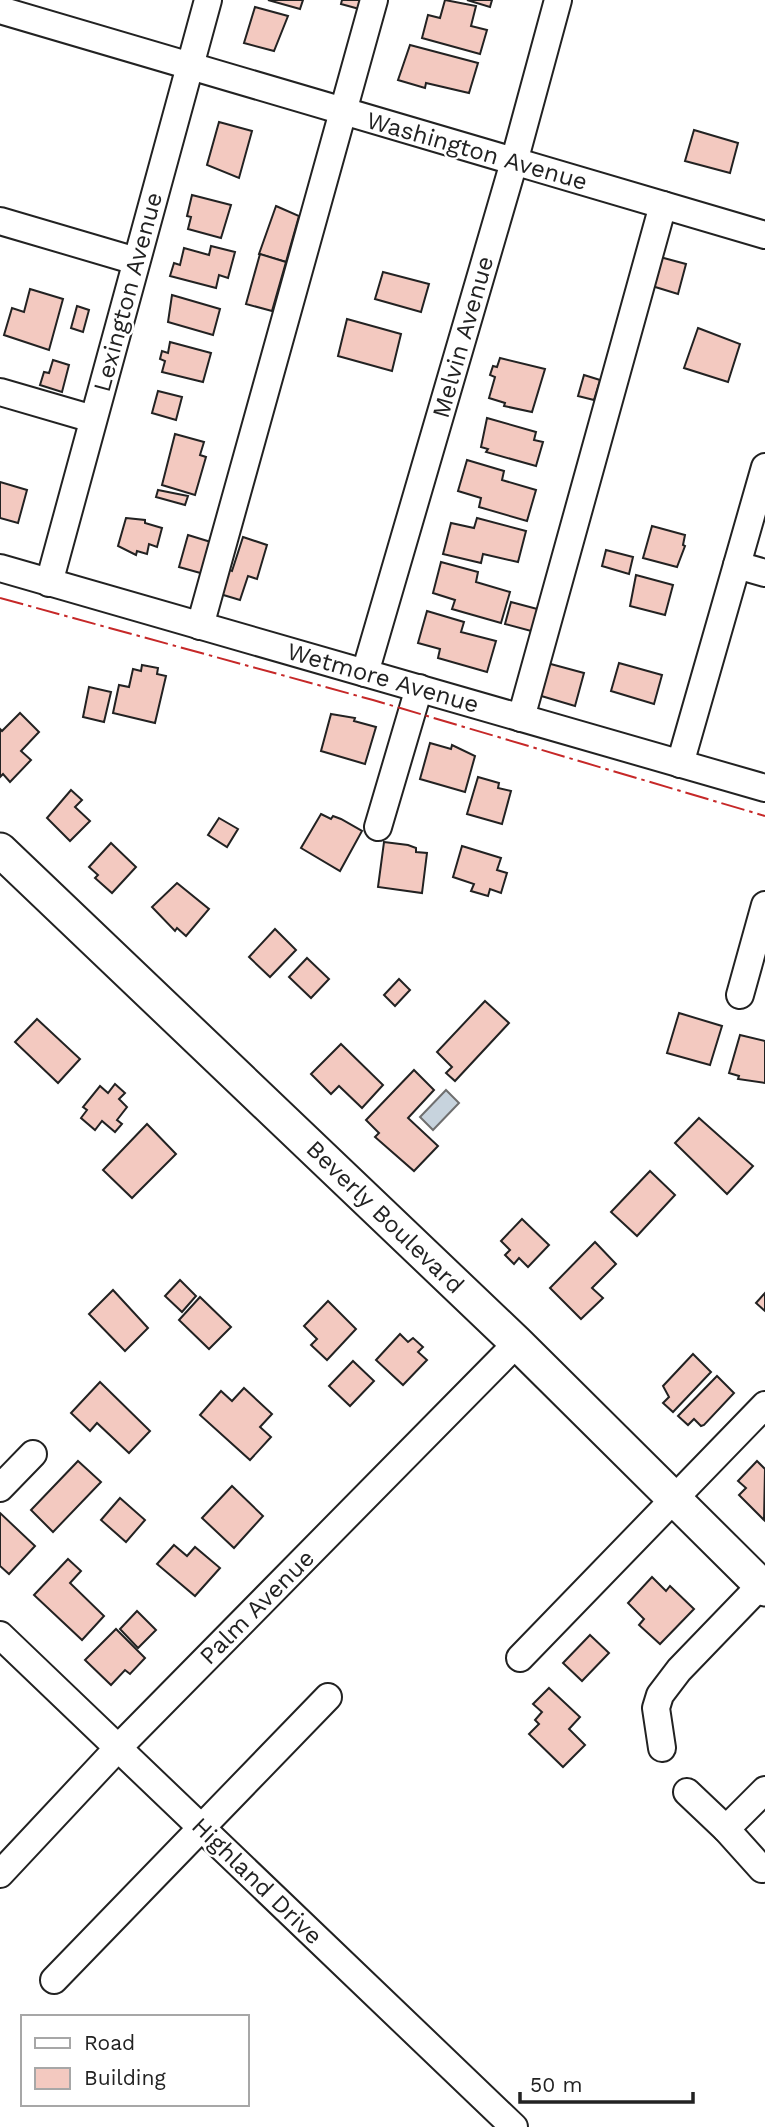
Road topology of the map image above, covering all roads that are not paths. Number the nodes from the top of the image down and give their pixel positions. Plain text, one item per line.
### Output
1 (208, 0) edge
2 (374, 0) edge
3 (558, 0) edge
4 (0, 10) edge
5 (190, 68) junction
6 (342, 112) junction
7 (514, 162) junction
8 (663, 205) junction
9 (0, 221) edge
10 (765, 234) edge
11 (136, 261) junction
12 (0, 392) edge
13 (93, 419) junction
14 (765, 467) edge
15 (737, 565) junction
16 (0, 568) edge
17 (765, 573) edge
18 (49, 583) junction
19 (200, 626) junction
20 (365, 673) junction
21 (419, 688) junction
22 (521, 718) junction
23 (680, 764) junction
24 (765, 789) edge
25 (378, 827) dead end
26 (0, 850) edge
27 (765, 905) edge
28 (740, 995) dead end
29 (517, 1343) junction
30 (765, 1405) edge
31 (33, 1454) dead end
32 (0, 1488) edge
33 (673, 1498) junction
34 (763, 1587) edge
35 (0, 1635) edge
36 (520, 1658) dead end
37 (328, 1697) dead end
38 (117, 1748) junction
39 (662, 1748) dead end
40 (765, 1790) edge
41 (687, 1792) dead end
42 (726, 1829) junction
43 (203, 1830) junction
44 (762, 1869) dead end
45 (0, 1874) edge
46 (54, 1980) dead end
47 (514, 2127) edge

1 - 5 street, Lexington Avenue
2 - 6 street
3 - 7 street, Melvin Avenue
4 - 5 street, Washington Avenue
5 - 6 street, Washington Avenue
5 - 11 street, Lexington Avenue
6 - 7 street, Washington Avenue
6 - 19 street
7 - 8 street, Washington Avenue
7 - 20 street, Melvin Avenue
8 - 10 street, Washington Avenue
8 - 22 street
9 - 11 street
11 - 13 street, Lexington Avenue
12 - 13 street
13 - 18 street, Lexington Avenue
14 - 15 street
15 - 17 street
15 - 23 street
16 - 18 street, Wetmore Avenue
18 - 19 street, Wetmore Avenue
19 - 20 street, Wetmore Avenue
20 - 21 street, Wetmore Avenue
21 - 22 street, Wetmore Avenue
21 - 25 street
22 - 23 street, Wetmore Avenue
23 - 24 street, Wetmore Avenue
26 - 29 main road, Beverly Boulevard
27 - 28 street
29 - 33 main road, Beverly Boulevard
29 - 38 street, Palm Avenue
30 - 33 street
31 - 32 street
33 - 34 main road, Beverly Boulevard
33 - 36 street
34 - 39 street
35 - 38 street, Highland Drive
37 - 43 street
38 - 43 street, Highland Drive
38 - 45 street, Palm Avenue
40 - 42 street
41 - 42 street
42 - 44 street
43 - 46 street
43 - 47 street, Highland Drive

